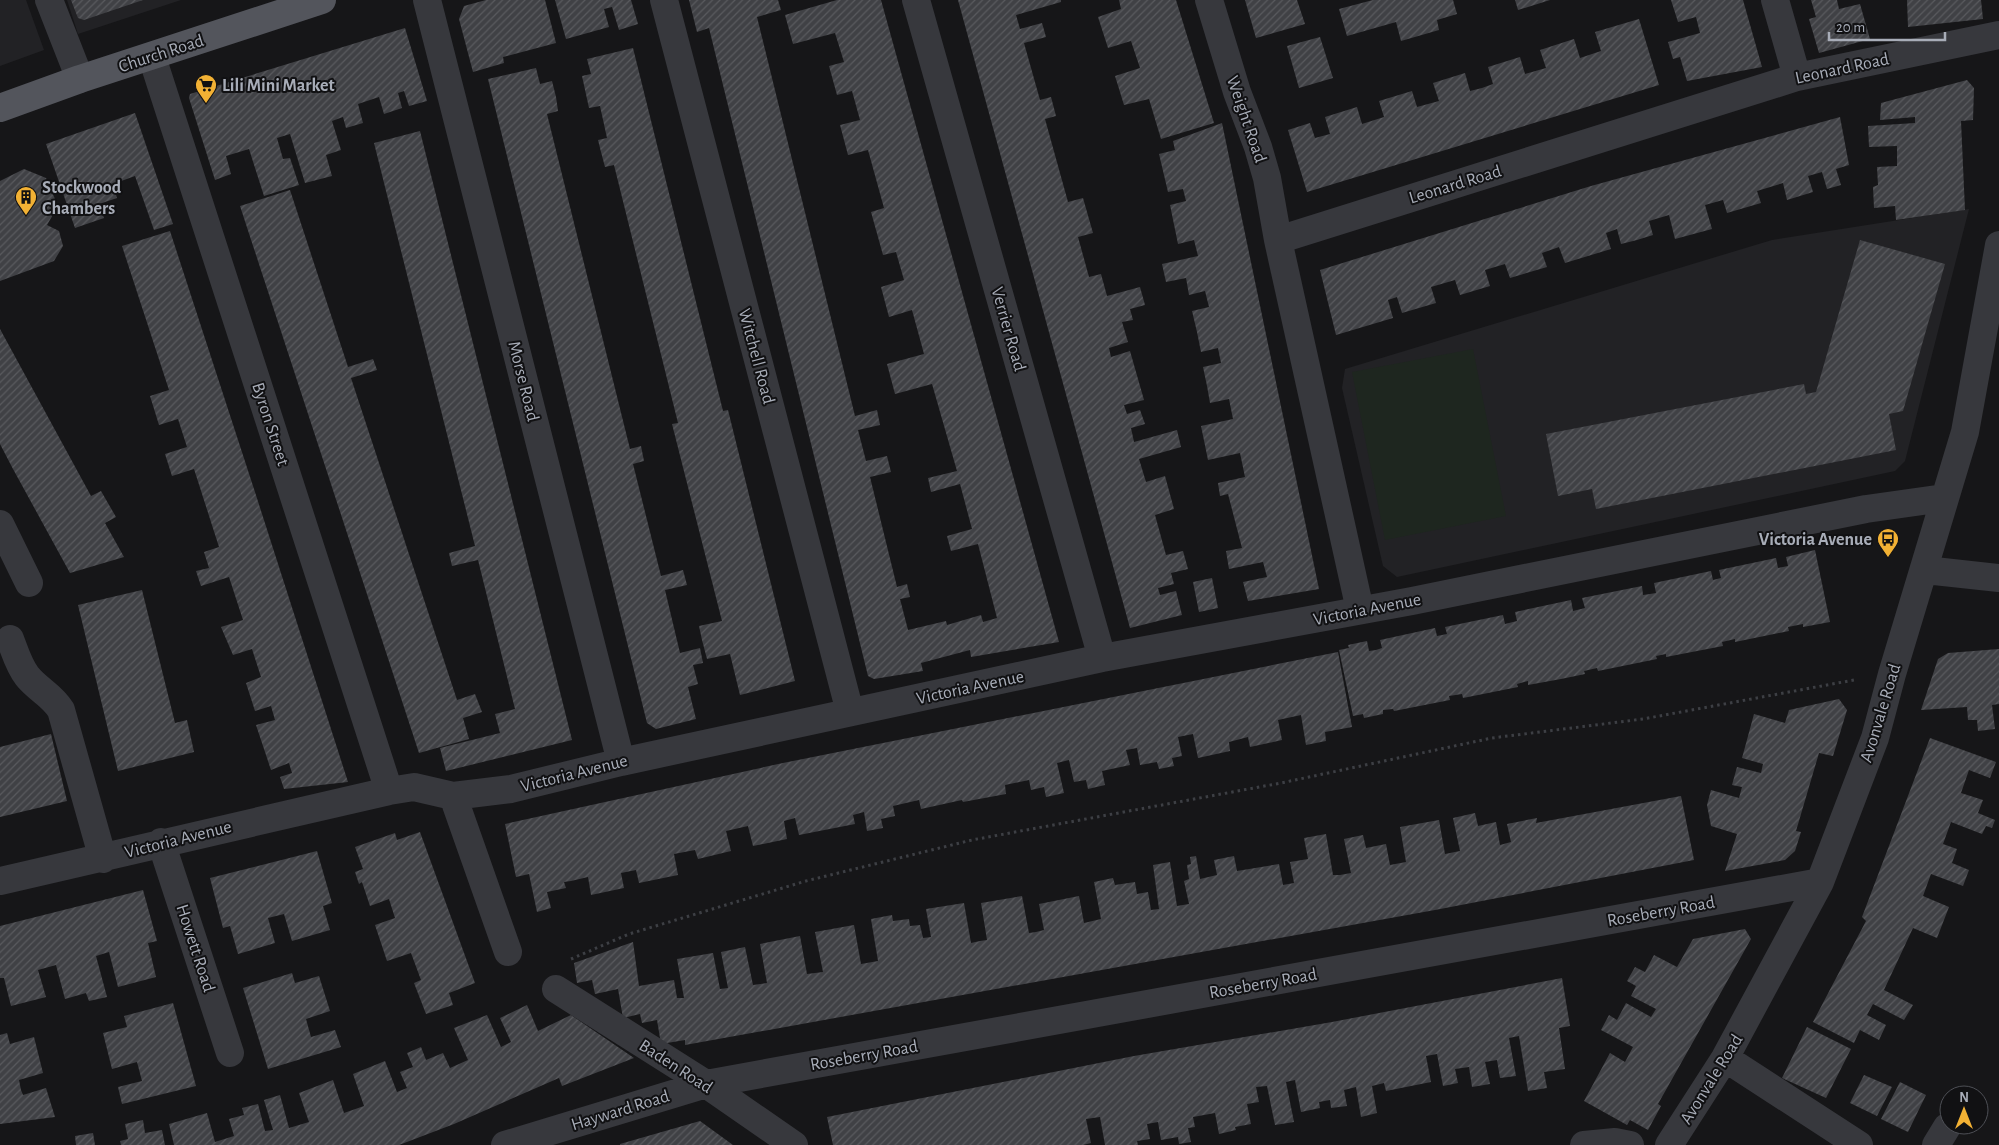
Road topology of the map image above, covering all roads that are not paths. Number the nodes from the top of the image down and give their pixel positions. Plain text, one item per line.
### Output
1 (49, 0) edge
2 (322, 0) edge
3 (427, 0) edge
4 (664, 0) edge
5 (916, 0) edge
6 (1209, 0) edge
7 (1775, 0) edge
8 (1999, 35) edge
9 (152, 57) junction
10 (1797, 77) junction
11 (80, 79) junction
12 (0, 108) edge
13 (1278, 240) junction
14 (1999, 245) edge
15 (1944, 498) junction
16 (0, 524) edge
17 (1925, 570) junction
18 (1999, 578) edge
19 (29, 583) dead end
20 (1360, 610) junction
21 (10, 639) dead end
22 (1102, 658) junction
23 (850, 712) junction
24 (621, 762) junction
25 (389, 791) junction
26 (453, 796) junction
27 (161, 842) junction
28 (103, 858) junction
29 (0, 881) edge
30 (1820, 882) junction
31 (508, 952) dead end
32 (556, 989) dead end
33 (230, 1053) dead end
34 (1726, 1058) junction
35 (706, 1084) junction
36 (1851, 1143) edge
37 (505, 1145) edge
38 (794, 1145) edge
39 (1584, 1145) edge
40 (1630, 1145) edge
41 (1669, 1145) edge

1 - 11 street
2 - 9 main road, Church Road
3 - 24 street, Morse Road
4 - 23 street, Witchell Road
5 - 22 street, Verrier Road
6 - 13 street, Weight Road
7 - 10 street
8 - 10 street, Leonard Road
9 - 11 main road, Church Road
9 - 25 street, Byron Street
10 - 13 street, Leonard Road
11 - 12 main road, Church Road
13 - 20 street
14 - 15 street, Avonvale Road
15 - 17 street, Avonvale Road
15 - 20 street, Victoria Avenue
16 - 19 street
17 - 18 street
17 - 30 street, Avonvale Road
20 - 22 street, Victoria Avenue
21 - 28 street
22 - 23 street, Victoria Avenue
23 - 24 street, Victoria Avenue
24 - 26 street, Victoria Avenue
25 - 26 street, Victoria Avenue
25 - 27 street, Victoria Avenue
26 - 31 street
27 - 28 street, Victoria Avenue
27 - 33 street, Howett Road
28 - 29 street, Victoria Avenue
30 - 34 street, Avonvale Road
30 - 35 street, Roseberry Road
32 - 35 street, Baden Road
34 - 36 street
34 - 41 street, Avonvale Road
35 - 37 street, Hayward Road
35 - 38 street, Baden Road
39 - 40 street

